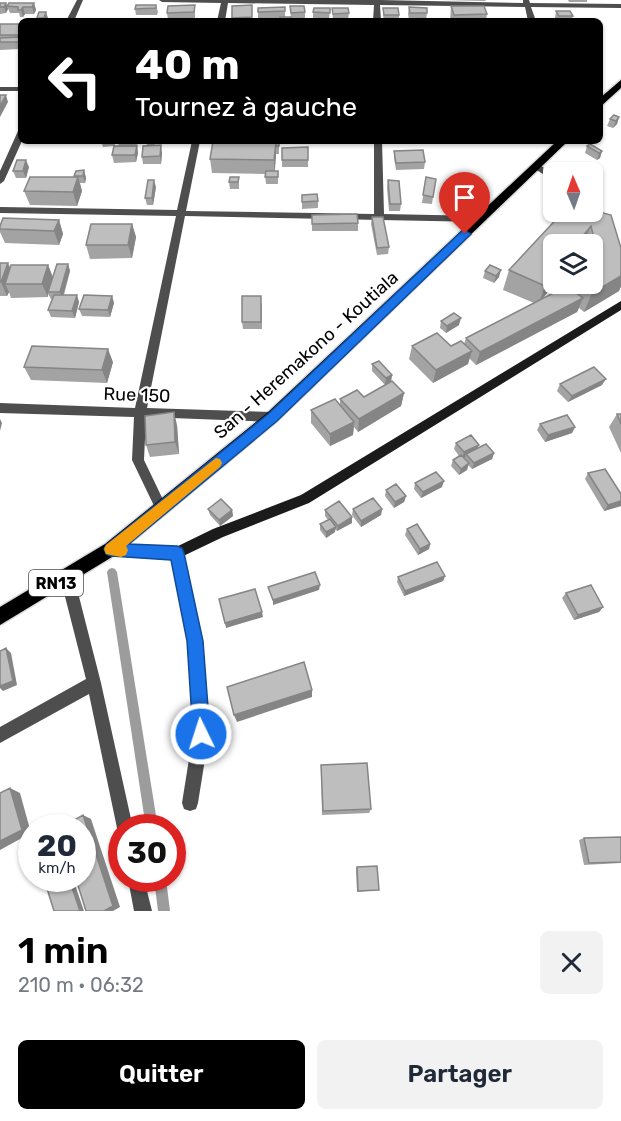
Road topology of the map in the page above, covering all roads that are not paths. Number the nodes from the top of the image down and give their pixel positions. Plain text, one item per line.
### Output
1 (80, 0) edge
2 (162, 0) edge
3 (225, 0) edge
4 (377, 2) edge
5 (527, 3) edge
6 (621, 6) edge
7 (71, 18) edge
8 (222, 18) edge
9 (377, 18) edge
10 (531, 18) edge
11 (621, 83) edge
12 (0, 89) edge
13 (18, 89) edge
14 (603, 101) edge
15 (18, 140) edge
16 (195, 144) edge
17 (378, 144) edge
18 (560, 144) edge
19 (538, 166) junction
20 (543, 170) edge
21 (0, 181) edge
22 (0, 210) edge
23 (181, 213) junction
24 (379, 217) junction
25 (482, 219) junction
26 (621, 305) edge
27 (0, 408) edge
28 (140, 413) junction
29 (272, 417) junction
30 (160, 508) junction
31 (111, 549) junction
32 (177, 553) junction
33 (67, 577) junction
34 (0, 617) edge
35 (94, 682) junction
36 (0, 735) edge
37 (190, 803) dead end
38 (122, 814) edge
39 (139, 892) edge
40 (143, 911) edge

1 - 7 street
2 - 3 street
3 - 4 street
3 - 8 street
4 - 5 street
4 - 9 street
5 - 6 street
5 - 10 street
11 - 14 main road
12 - 13 street
15 - 21 street
16 - 23 street
17 - 24 street
18 - 19 main road, San - Heremakono - Koutiala / RN13
19 - 20 street
19 - 25 main road, San - Heremakono - Koutiala / RN13
22 - 23 street
23 - 24 street
23 - 28 street
24 - 25 street
25 - 29 main road, San - Heremakono - Koutiala / RN13
26 - 32 street
27 - 28 street, Rue 150
28 - 29 street, Rue 150
28 - 30 street
29 - 30 main road, San - Heremakono - Koutiala / RN13
30 - 31 main road, San - Heremakono - Koutiala / RN13
31 - 32 street
31 - 33 main road, San - Heremakono - Koutiala / RN13
32 - 37 street
33 - 34 main road, San - Heremakono - Koutiala / RN13
33 - 35 street
35 - 36 street
35 - 38 street
39 - 40 street

